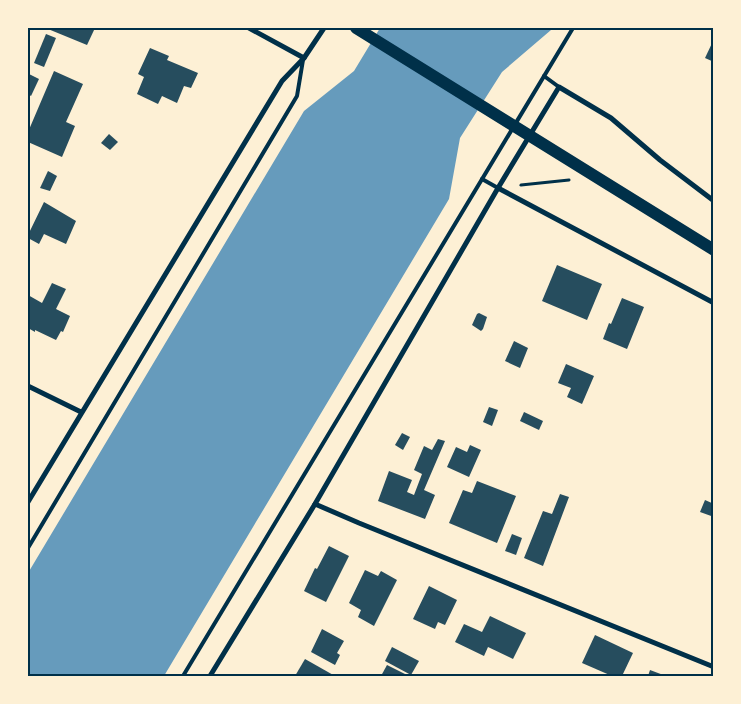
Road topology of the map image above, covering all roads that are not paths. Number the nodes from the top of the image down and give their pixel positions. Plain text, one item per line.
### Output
1 (250, 28) edge
2 (324, 28) edge
3 (356, 28) edge
4 (573, 28) edge
5 (304, 58) junction
6 (544, 76) junction
7 (559, 87) junction
8 (482, 178) junction
9 (498, 188) junction
10 (714, 201) edge
11 (714, 250) edge
12 (714, 303) edge
13 (28, 386) edge
14 (81, 412) junction
15 (28, 502) edge
16 (315, 504) junction
17 (28, 548) edge
18 (714, 667) edge
19 (183, 676) edge
20 (210, 676) edge

1 - 5 street
2 - 5 street
3 - 11 main road
4 - 6 lane
5 - 14 street
5 - 17 lane
6 - 7 lane
6 - 8 lane
7 - 9 street
7 - 10 street
8 - 9 lane
8 - 19 lane
9 - 12 street
9 - 16 street
13 - 14 street
14 - 15 street
16 - 18 street
16 - 20 street

